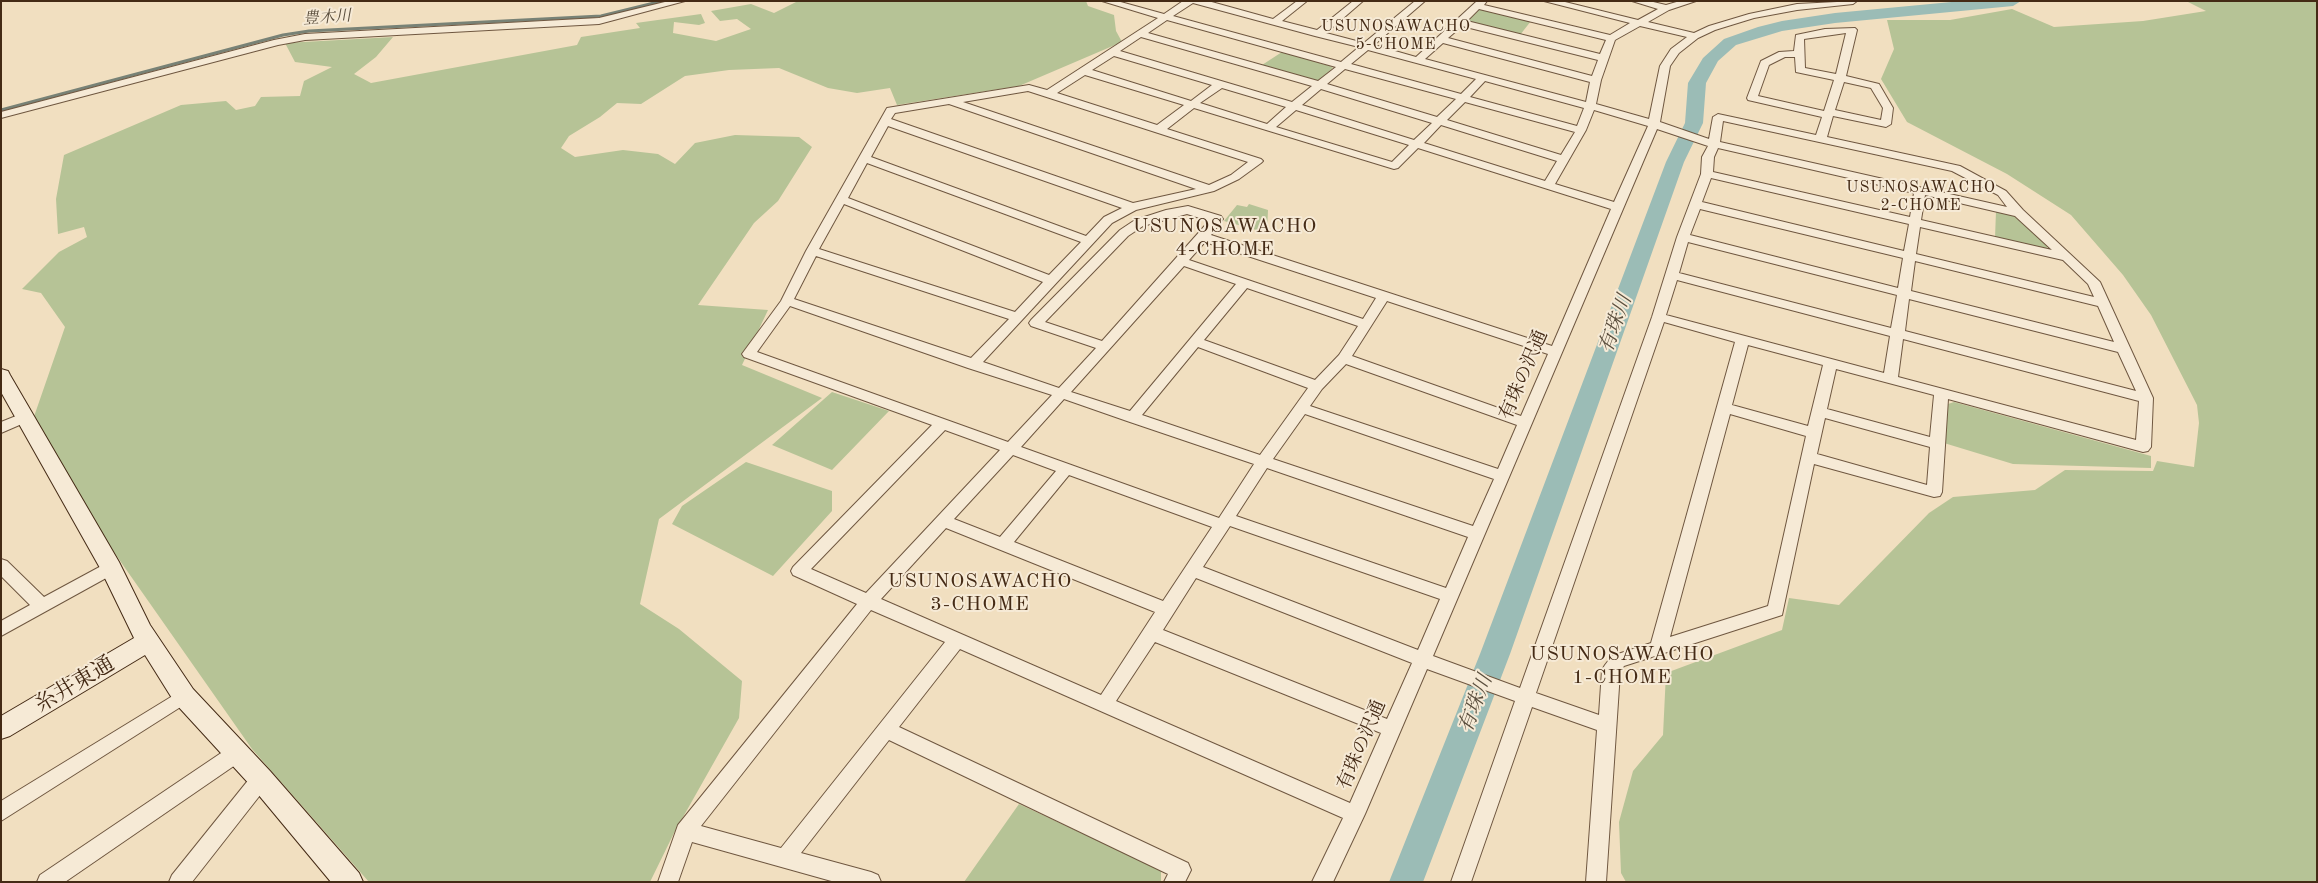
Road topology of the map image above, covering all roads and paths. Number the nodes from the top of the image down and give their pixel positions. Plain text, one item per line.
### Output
1 (681, 1) edge
2 (1106, 1) edge
3 (1190, 1) edge
4 (1196, 1) edge
5 (1246, 1) edge
6 (1303, 1) edge
7 (1359, 1) edge
8 (1422, 1) edge
9 (1548, 1) edge
10 (1636, 1) edge
11 (1692, 1) edge
12 (1781, 1) edge
13 (1850, 1) edge
14 (1481, 4) edge
15 (1797, 7) junction
16 (1666, 8) junction
17 (1232, 11) junction
18 (1165, 17) junction
19 (1274, 22) junction
20 (1459, 22) junction
21 (1639, 23) junction
22 (1140, 34) junction
23 (1318, 34) junction
24 (1695, 36) junction
25 (1611, 38) junction
26 (1440, 39) junction
27 (1366, 47) junction
28 (1112, 52) junction
29 (1798, 54) junction
30 (1603, 58) junction
31 (1418, 60) junction
32 (1344, 66) junction
33 (1083, 71) junction
34 (1483, 78) junction
35 (1840, 78) junction
36 (1596, 80) junction
37 (1220, 84) junction
38 (1320, 85) junction
39 (1049, 94) junction
40 (1461, 98) junction
41 (950, 101) junction
42 (1193, 104) junction
43 (1294, 106) junction
44 (1590, 106) junction
45 (1828, 114) junction
46 (1, 115) edge
47 (885, 121) junction
48 (1439, 121) junction
49 (1654, 124) junction
50 (1269, 127) junction
51 (1159, 129) junction
52 (1581, 130) junction
53 (1822, 138) junction
54 (1710, 143) junction
55 (1416, 144) junction
56 (864, 158) junction
57 (1563, 159) junction
58 (1707, 174) junction
59 (1548, 186) junction
60 (1210, 189) junction
61 (1920, 190) junction
62 (841, 199) junction
63 (1695, 204) junction
64 (1132, 207) junction
65 (1617, 207) junction
66 (2019, 212) junction
67 (1914, 221) junction
68 (1203, 237) junction
69 (1682, 237) junction
70 (1088, 241) junction
71 (812, 251) junction
72 (1910, 256) junction
73 (2067, 257) junction
74 (1181, 261) junction
75 (1672, 275) junction
76 (1050, 280) junction
77 (1244, 283) junction
78 (1903, 293) junction
79 (1384, 296) junction
80 (787, 301) junction
81 (2102, 303) junction
82 (1017, 317) junction
83 (1659, 317) junction
84 (1366, 324) junction
85 (1897, 334) junction
86 (1743, 340) junction
87 (1195, 341) junction
88 (1105, 346) junction
89 (2124, 349) junction
90 (1556, 352) junction
91 (1344, 358) junction
92 (1830, 364) junction
93 (973, 365) junction
94 (1, 375) edge
95 (1890, 380) junction
96 (1317, 386) junction
97 (1062, 394) junction
98 (1941, 394) junction
99 (2146, 398) junction
100 (1724, 407) junction
101 (1302, 408) junction
102 (1818, 411) junction
103 (26, 416) junction
104 (1132, 418) junction
105 (1526, 423) junction
106 (941, 425) junction
107 (1, 428) edge
108 (1814, 433) junction
109 (1937, 444) junction
110 (1011, 449) junction
111 (1809, 456) junction
112 (1264, 461) junction
113 (1066, 469) junction
114 (1504, 476) junction
115 (943, 521) junction
116 (1224, 522) junction
117 (1478, 534) junction
118 (1003, 544) junction
119 (1, 565) edge
120 (111, 568) junction
121 (1193, 570) junction
122 (1450, 596) junction
123 (868, 602) junction
124 (42, 606) junction
125 (1167, 610) junction
126 (1, 628) edge
127 (1152, 633) junction
128 (145, 636) junction
129 (956, 641) junction
130 (1659, 647) junction
131 (1422, 658) junction
132 (1519, 695) junction
133 (184, 696) junction
134 (1104, 705) junction
135 (1, 713) edge
136 (1607, 726) junction
137 (1, 729) edge
138 (1391, 729) junction
139 (887, 730) junction
140 (237, 753) junction
141 (261, 779) junction
142 (1, 812) edge
143 (1355, 814) junction
144 (685, 831) junction
145 (785, 858) junction
146 (47, 882) edge
147 (179, 882) edge
148 (348, 882) edge
149 (668, 882) edge
150 (871, 882) edge
151 (1174, 882) edge
152 (1322, 882) edge
153 (1462, 882) edge
154 (1596, 882) edge

1 - 46 street
2 - 18 street
3 - 18 street
4 - 17 street
5 - 17 street
6 - 19 street
7 - 23 street
8 - 27 street
9 - 21 street
10 - 16 street
11 - 16 street
12 - 15 street
13 - 15 street, 有珠の沢通
14 - 20 street
14 - 25 street
15 - 24 street, 有珠の沢通
16 - 21 street
17 - 19 street
18 - 22 street
18 - 32 street
19 - 23 street
20 - 26 street
20 - 30 street
21 - 24 street
21 - 25 street
22 - 28 street
22 - 38 street
23 - 27 street
24 - 49 street, 有珠の沢通
25 - 30 street
26 - 31 street
26 - 36 street
27 - 31 street
27 - 32 street
28 - 33 street
28 - 37 street
29 - 35 street
29 - 35 street
29 - 45 street
30 - 36 street
31 - 34 street
32 - 38 street
32 - 40 street
33 - 39 street
33 - 42 street
34 - 40 street
34 - 44 street
35 - 45 street
35 - 45 street
36 - 44 street
37 - 42 street
37 - 43 street
38 - 43 street
38 - 48 street
39 - 41 street
39 - 51 street
40 - 48 street
40 - 52 street
41 - 47 street
41 - 60 street
42 - 50 street
42 - 51 street
43 - 50 street
43 - 55 street
44 - 49 street
44 - 52 street
45 - 53 street
47 - 56 street
47 - 64 street
48 - 55 street
48 - 57 street
49 - 54 street
49 - 65 street, 有珠の沢通
50 - 55 street
51 - 60 street
52 - 57 street
53 - 54 street
53 - 66 street
54 - 58 street
54 - 61 street
55 - 59 street
56 - 62 street
56 - 70 street
57 - 59 street
58 - 63 street
58 - 67 street
59 - 65 street
60 - 64 street
61 - 66 street
61 - 67 street
62 - 71 street
62 - 76 street
63 - 69 street
63 - 72 street
64 - 70 street
65 - 90 street, 有珠の沢通
66 - 73 street
67 - 72 street
67 - 73 street
68 - 74 street
68 - 79 street
68 - 88 street
69 - 75 street
69 - 78 street
70 - 76 street
71 - 80 street
71 - 82 street
72 - 78 street
72 - 81 street
73 - 81 street
74 - 77 street
74 - 88 street
75 - 83 street
75 - 85 street
76 - 82 street
77 - 84 street
77 - 87 street
78 - 85 street
78 - 89 street
79 - 84 street
79 - 90 street
80 - 93 street
80 - 106 street
81 - 89 street
82 - 93 street
83 - 86 street
83 - 132 street
84 - 91 street
85 - 95 street
85 - 99 street
86 - 92 street
86 - 100 street
87 - 96 street
87 - 104 street
88 - 97 street
89 - 99 street
90 - 105 street, 有珠の沢通
91 - 96 street
91 - 105 street
92 - 95 street
92 - 102 street
93 - 97 street
94 - 103 street
95 - 98 street
96 - 101 street
97 - 104 street
97 - 110 street
98 - 99 street
98 - 109 street
100 - 108 street
100 - 130 street
101 - 112 street
101 - 114 street
102 - 108 street
102 - 109 street
103 - 107 street
103 - 120 street
104 - 112 street
105 - 114 street, 有珠の沢通
106 - 110 street
106 - 123 street
108 - 111 street
109 - 111 street
110 - 113 street
110 - 115 street
111 - 130 street
112 - 116 street
112 - 117 street
113 - 116 street
113 - 118 street
114 - 117 street, 有珠の沢通
115 - 118 street
115 - 123 street
116 - 121 street
116 - 122 street
117 - 122 street, 有珠の沢通
118 - 125 street
119 - 124 street
120 - 124 street
120 - 128 street
121 - 125 street
121 - 131 street
122 - 131 street, 有珠の沢通
123 - 129 street
123 - 144 street
124 - 126 street
125 - 127 street
127 - 134 street
127 - 138 street
128 - 133 street
128 - 135 street, 糸井東通
128 - 137 street, 糸井東通
129 - 134 street
129 - 139 street
130 - 136 street
131 - 132 street
131 - 138 street, 有珠の沢通
132 - 136 street
132 - 153 street
133 - 140 street
133 - 142 street
134 - 143 street
136 - 154 street
138 - 143 street, 有珠の沢通
139 - 145 street
139 - 151 street
140 - 141 street
140 - 146 street
141 - 147 street
141 - 148 street
143 - 152 street, 有珠の沢通
144 - 145 street
144 - 149 street
145 - 150 street

